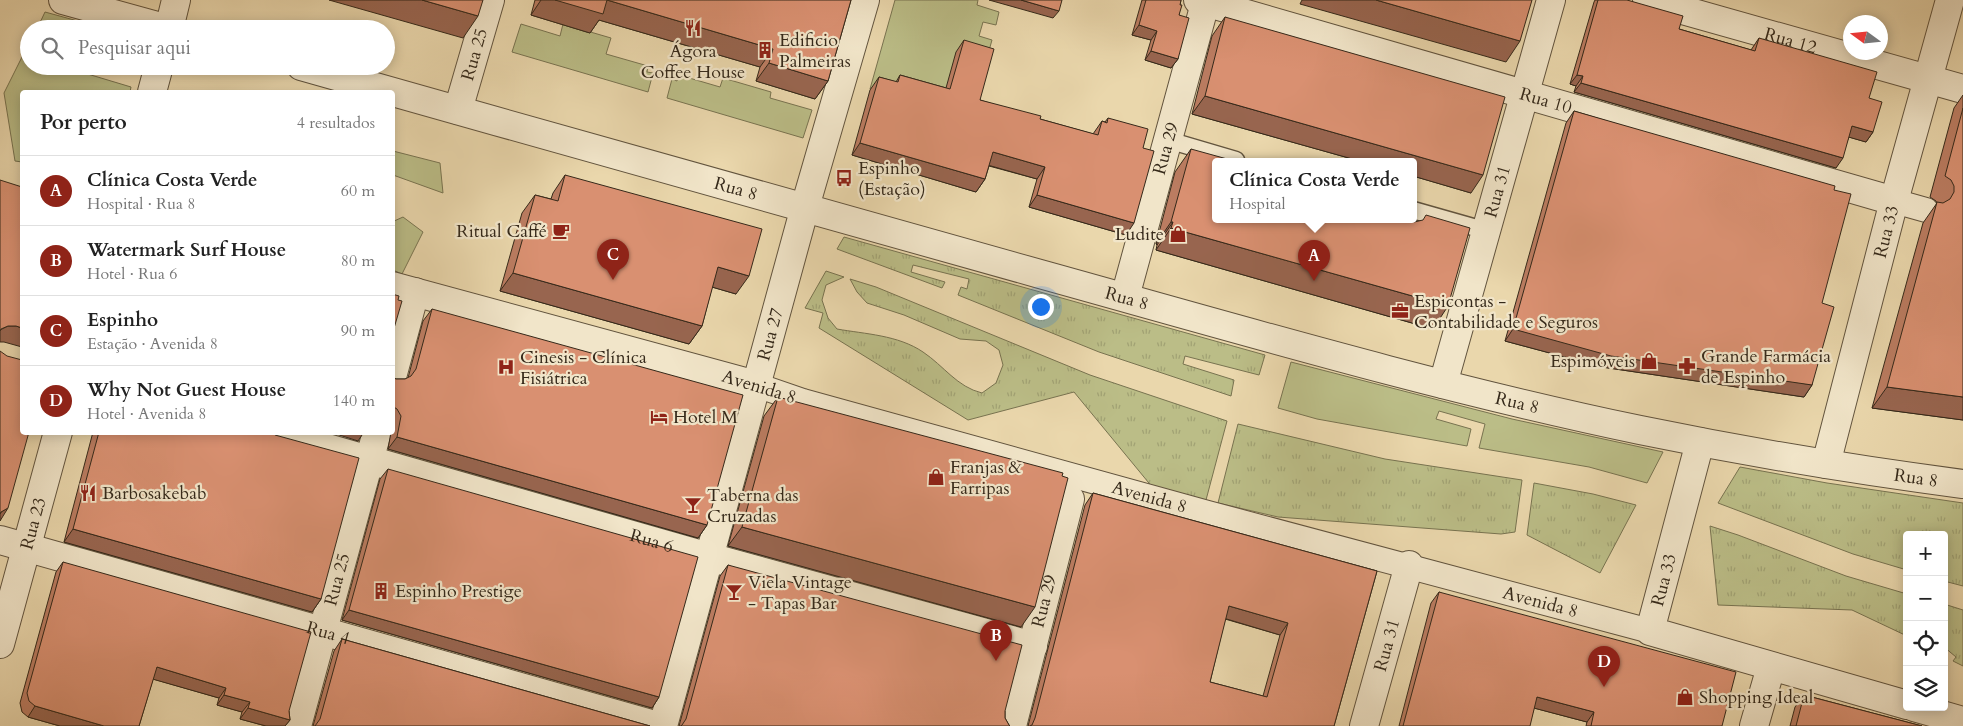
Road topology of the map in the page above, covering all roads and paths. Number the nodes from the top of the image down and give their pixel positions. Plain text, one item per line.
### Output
1 (63, 0) edge
2 (176, 0) edge
3 (490, 0) edge
4 (865, 0) edge
5 (1551, 0) edge
6 (1646, 0) edge
7 (1950, 0) edge
8 (1203, 1) edge
9 (135, 20) edge
10 (170, 20) edge
11 (157, 75) edge
12 (333, 75) edge
13 (1929, 79) junction
14 (1963, 89) edge
15 (153, 90) edge
16 (387, 90) edge
17 (395, 92) edge
18 (1526, 96) junction
19 (458, 110) junction
20 (1168, 140) junction
21 (1229, 158) edge
22 (1894, 201) junction
23 (804, 207) junction
24 (1926, 210) dead end
25 (1417, 211) edge
26 (1487, 231) junction
27 (404, 289) edge
28 (1125, 298) junction
29 (395, 354) edge
30 (1443, 384) junction
31 (756, 386) junction
32 (57, 435) edge
33 (282, 435) edge
34 (376, 435) edge
35 (1700, 442) junction
36 (370, 460) junction
37 (1826, 464) junction
38 (1963, 484) edge
39 (1073, 488) junction
40 (0, 540) edge
41 (27, 548) junction
42 (709, 557) junction
43 (1408, 565) junction
44 (322, 631) junction
45 (1650, 631) junction
46 (0, 644) edge
47 (1033, 646) junction
48 (1771, 667) junction
49 (1903, 704) edge
50 (1928, 711) edge
51 (1963, 721) edge
52 (297, 726) edge
53 (658, 726) edge
54 (663, 726) edge
55 (1012, 726) edge
56 (1364, 726) edge
57 (1754, 726) edge

1 - 9 street
2 - 10 street
3 - 19 street, Rua 25
4 - 23 street, Rua 27
5 - 18 street, Rua 31
6 - 13 street, Rua 12
7 - 13 street, Rua 33
8 - 18 street, Rua 10
8 - 20 street, Rua 29
11 - 15 street
12 - 16 street, Rua 8
13 - 14 street, Rua 12
13 - 22 street, Rua 33
17 - 19 street, Rua 8
18 - 22 street, Rua 10
18 - 26 street, Rua 31
19 - 23 street, Rua 8
20 - 21 lane
20 - 28 street, Rua 29
22 - 24 street
22 - 37 street, Rua 33
23 - 28 street, Rua 8
23 - 31 street, Rua 27
25 - 26 lane
26 - 30 street, Rua 31
27 - 29 street
27 - 31 street, Avenida 8
28 - 30 street, Rua 8
30 - 35 street, Rua 8
31 - 39 street, Avenida 8
31 - 42 street, Rua 27
32 - 41 street, Rua 23
33 - 36 street, Rua 6
34 - 36 street, Rua 25
35 - 37 street, Rua 8
35 - 45 street, Rua 33
36 - 42 street, Rua 6
36 - 44 street, Rua 25
37 - 38 street, Rua 8
39 - 43 street, Avenida 8
39 - 47 street, Rua 29
40 - 41 street, Rua 4
41 - 44 street, Rua 4
41 - 46 street, Rua 23
42 - 47 street, Rua 6
42 - 54 street, Rua 27
43 - 45 street, Avenida 8
43 - 56 street, Rua 31
44 - 52 street, Rua 25
44 - 53 street, Rua 4
45 - 48 street, Avenida 8
47 - 55 street, Rua 29
48 - 49 street, Avenida 8
48 - 57 street
50 - 51 street

